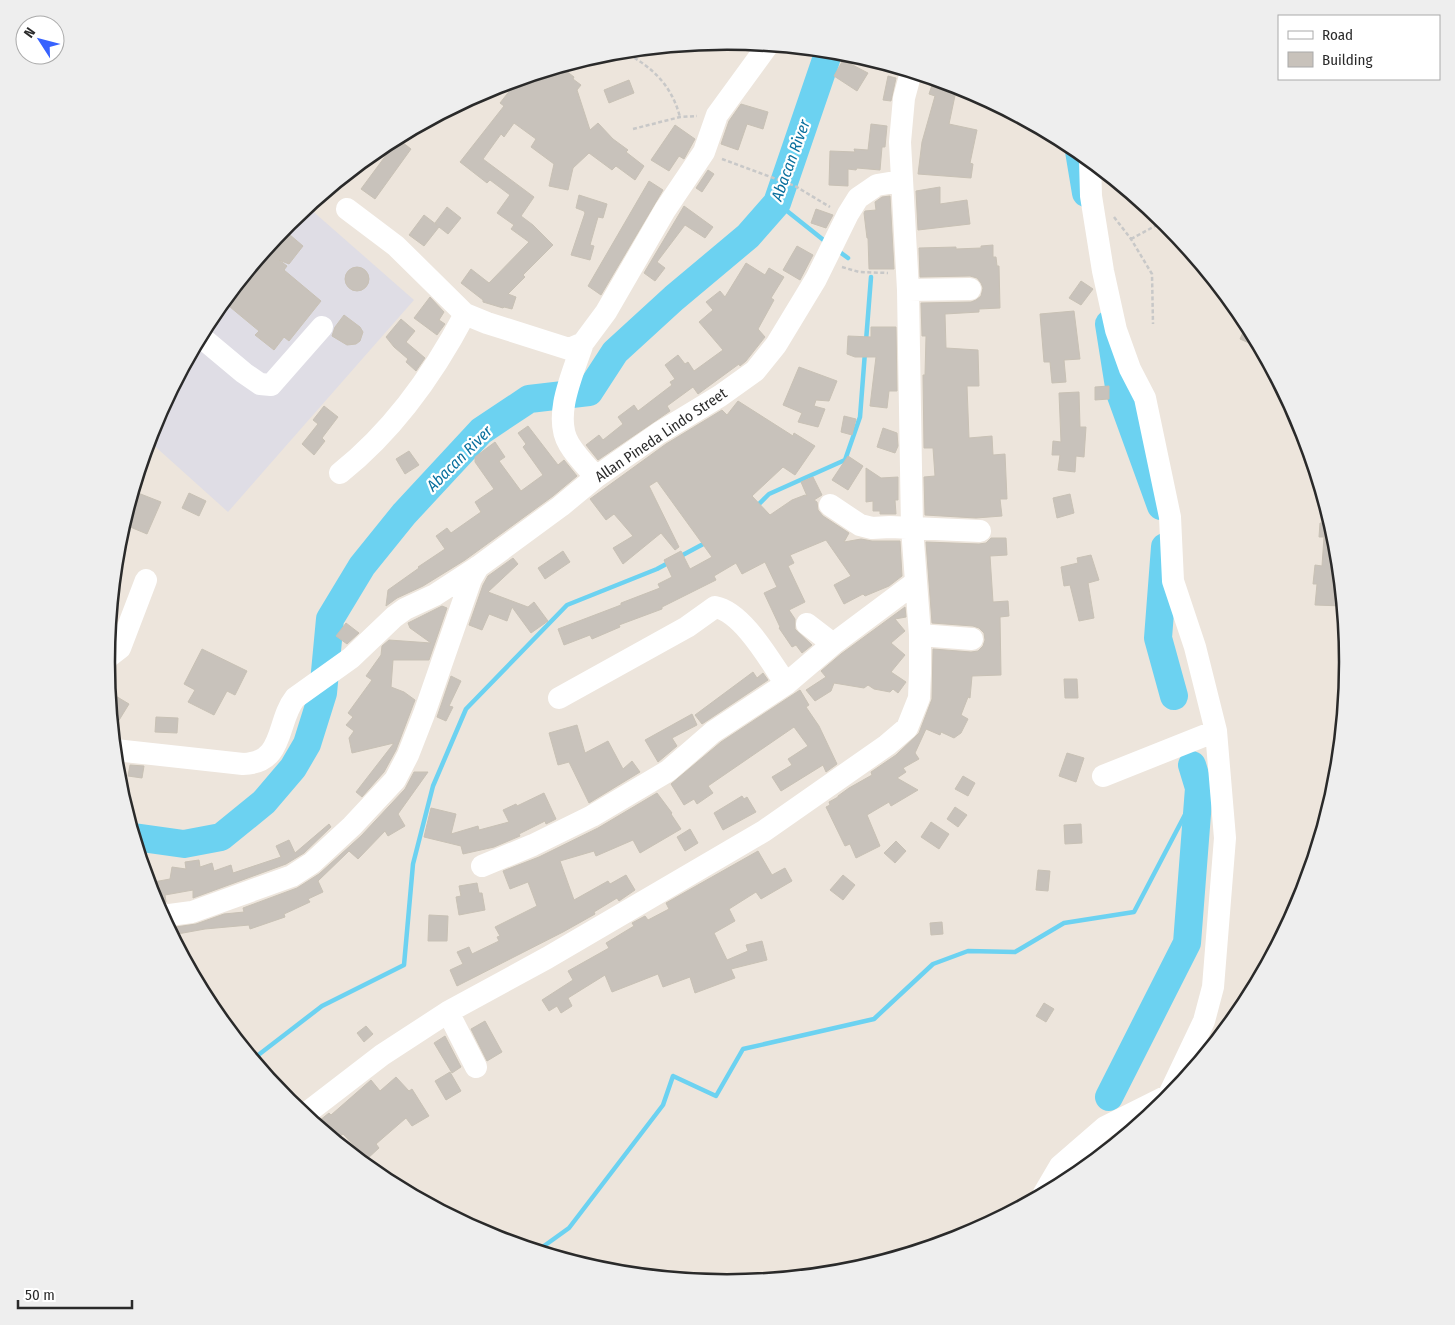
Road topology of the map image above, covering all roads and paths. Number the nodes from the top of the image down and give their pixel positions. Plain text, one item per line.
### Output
1 (764, 51) edge
2 (633, 58) edge
3 (909, 78) edge
4 (717, 115) junction
5 (680, 117) junction
6 (633, 129) dead end
7 (713, 156) junction
8 (1090, 170) edge
9 (901, 180) junction
10 (347, 209) dead end
11 (848, 214) junction
12 (1112, 216) dead end
13 (1157, 225) edge
14 (1131, 239) junction
15 (859, 272) dead end
16 (908, 282) junction
17 (970, 289) dead end
18 (465, 314) junction
19 (1153, 324) dead end
20 (322, 328) dead end
21 (206, 341) edge
22 (583, 343) junction
23 (340, 473) dead end
24 (596, 477) junction
25 (830, 505) dead end
26 (912, 528) junction
27 (980, 531) dead end
28 (478, 567) junction
29 (146, 580) dead end
30 (916, 582) junction
31 (807, 624) dead end
32 (920, 635) junction
33 (972, 639) dead end
34 (833, 644) junction
35 (115, 652) edge
36 (786, 684) junction
37 (559, 698) dead end
38 (1216, 730) junction
39 (122, 751) edge
40 (1103, 776) dead end
41 (482, 866) dead end
42 (170, 915) edge
43 (448, 1012) junction
44 (476, 1066) dead end
45 (1177, 1079) edge
46 (1148, 1107) edge
47 (310, 1110) edge
48 (1049, 1184) edge

1 - 4 street
2 - 5 path
3 - 9 street
4 - 5 path
4 - 7 street
5 - 6 path
7 - 11 path
7 - 22 street
8 - 38 street
9 - 11 street, Allan Pineda Lindo Street
9 - 16 street
10 - 18 street
11 - 24 street, Allan Pineda Lindo Street
12 - 14 path
13 - 14 path
14 - 19 path
15 - 16 path
16 - 17 street
16 - 26 street
18 - 22 street
18 - 23 street
20 - 21 street
22 - 24 street
24 - 28 street, Allan Pineda Lindo Street
25 - 26 street
26 - 27 street
26 - 30 street
28 - 39 street, Allan Pineda Lindo Street
28 - 42 street
29 - 35 street
30 - 32 street
30 - 34 street
31 - 34 street
32 - 33 street
32 - 43 street
34 - 36 street
36 - 37 street
36 - 41 street
38 - 40 street
38 - 45 street
43 - 44 street
43 - 47 street
46 - 48 street

